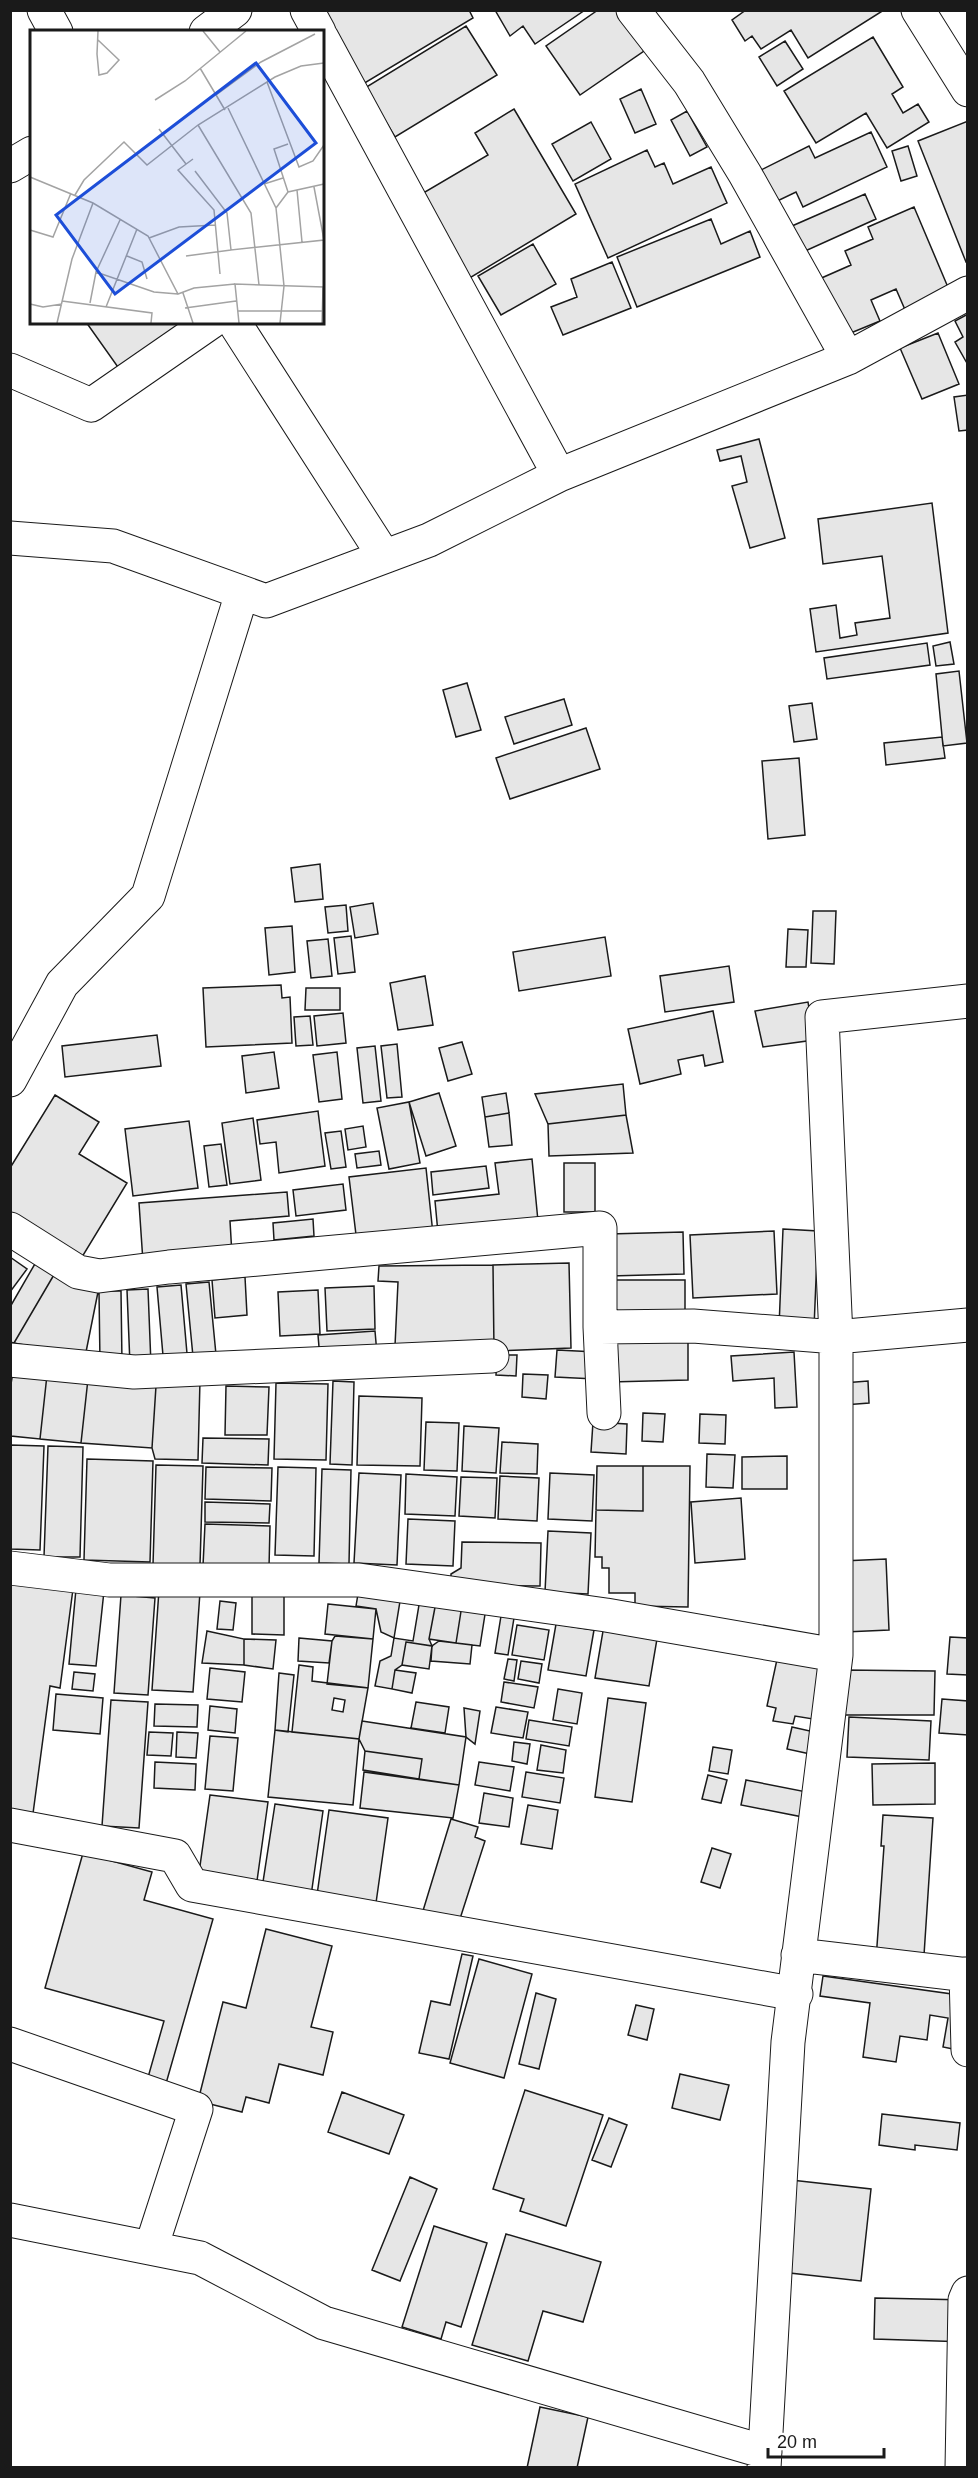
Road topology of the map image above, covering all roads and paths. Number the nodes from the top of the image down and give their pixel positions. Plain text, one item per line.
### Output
1 (44, 10) edge
2 (235, 10) edge
3 (307, 10) edge
4 (633, 10) edge
5 (918, 10) edge
6 (55, 30) edge
7 (209, 30) edge
8 (318, 30) edge
9 (324, 43) edge
10 (968, 90) edge
11 (30, 154) edge
12 (10, 166) edge
13 (968, 293) edge
14 (208, 324) edge
15 (235, 324) edge
16 (848, 358) junction
17 (10, 370) edge
18 (559, 475) junction
19 (10, 538) edge
20 (384, 556) junction
21 (242, 593) junction
22 (968, 1001) edge
23 (10, 1080) edge
24 (10, 1229) edge
25 (968, 1325) edge
26 (600, 1327) junction
27 (836, 1336) junction
28 (492, 1356) dead end
29 (10, 1360) edge
30 (604, 1413) dead end
31 (10, 1568) edge
32 (836, 1655) junction
33 (10, 1824) edge
34 (798, 1954) junction
35 (967, 1974) edge
36 (796, 1994) junction
37 (10, 2044) edge
38 (968, 2050) edge
39 (10, 2220) edge
40 (151, 2248) junction
41 (968, 2293) edge
42 (764, 2460) edge
43 (962, 2468) edge

1 - 6 street
2 - 7 street
3 - 8 street
4 - 16 street
5 - 10 street
9 - 18 street
11 - 12 street
13 - 16 street
14 - 17 street
15 - 20 street
16 - 18 street
18 - 20 street
19 - 21 street
20 - 21 street
21 - 23 street
22 - 27 street
24 - 26 street
25 - 27 street
26 - 27 street
26 - 30 street
27 - 32 street
28 - 29 street
31 - 32 street
32 - 34 street
33 - 36 street
34 - 35 street
34 - 36 street
35 - 38 street
36 - 42 street
37 - 40 street
39 - 40 street
40 - 42 street
41 - 43 street

